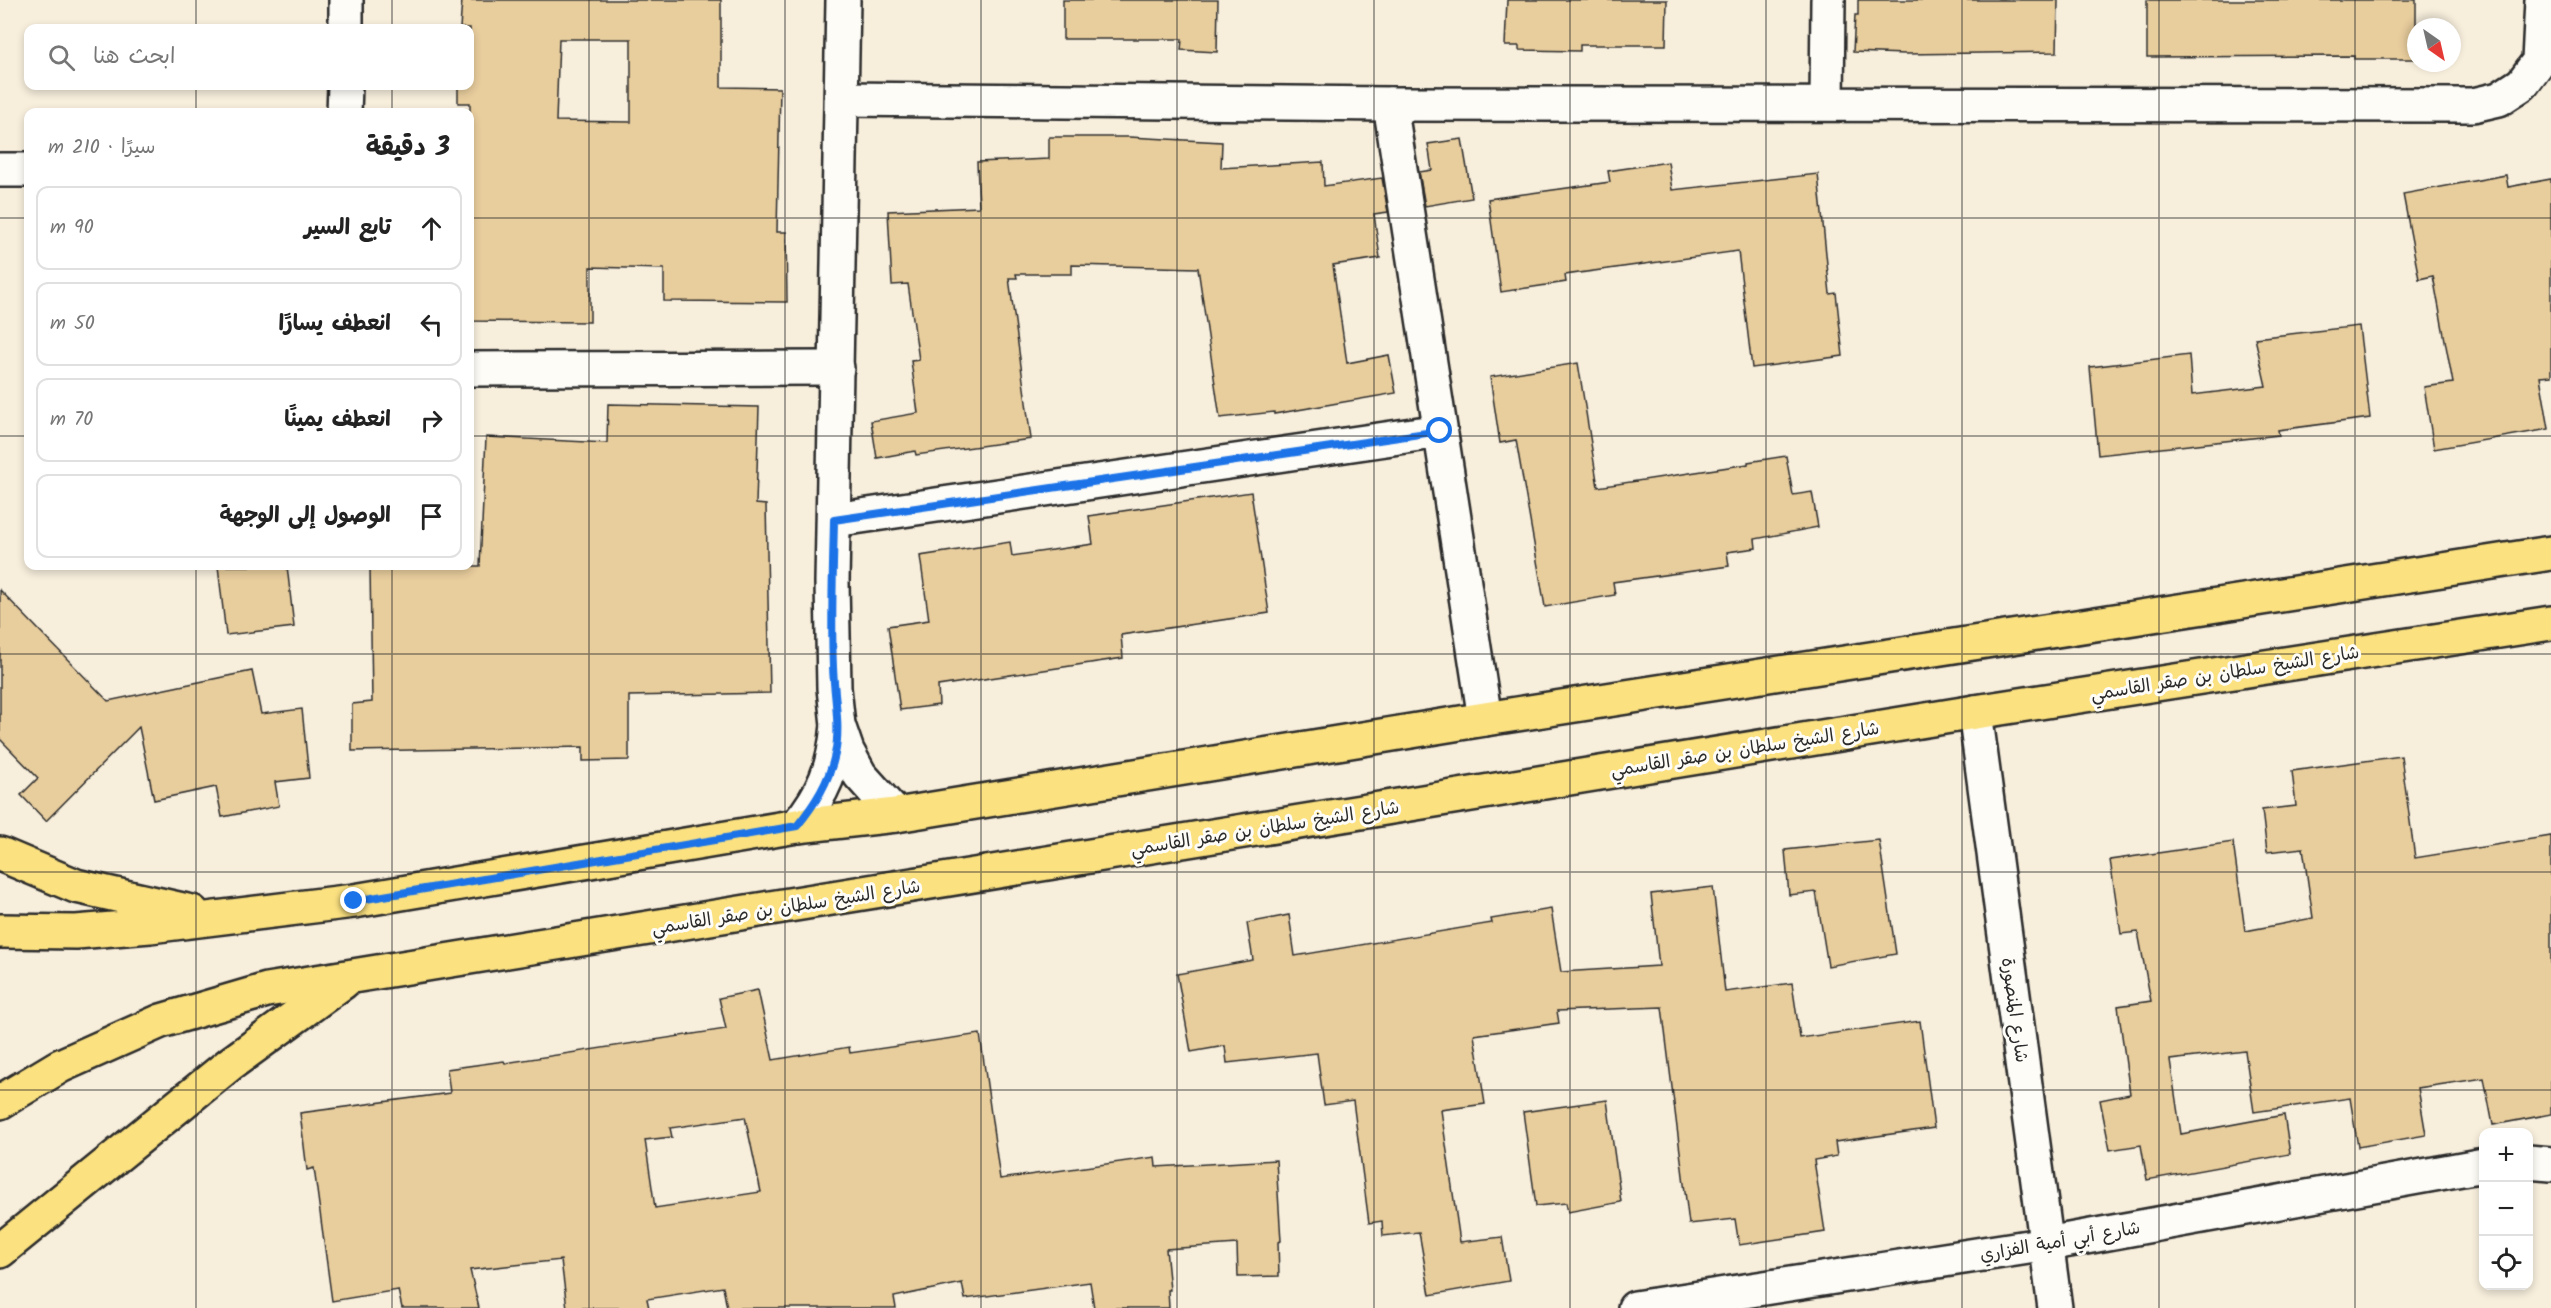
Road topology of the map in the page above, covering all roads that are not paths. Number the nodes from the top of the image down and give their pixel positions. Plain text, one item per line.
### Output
1 (346, 0) edge
2 (843, 0) edge
3 (1828, 0) edge
4 (2542, 0) edge
5 (346, 24) edge
6 (345, 90) edge
7 (842, 99) junction
8 (1827, 103) junction
9 (1390, 104) junction
10 (344, 108) edge
11 (0, 170) edge
12 (24, 170) edge
13 (837, 368) junction
14 (474, 369) edge
15 (1440, 431) junction
16 (834, 520) junction
17 (2551, 553) edge
18 (2551, 623) edge
19 (1975, 712) junction
20 (1485, 719) junction
21 (838, 725) junction
22 (896, 815) junction
23 (797, 826) junction
24 (0, 854) edge
25 (220, 918) junction
26 (0, 931) edge
27 (349, 978) junction
28 (0, 1102) edge
29 (2533, 1162) edge
30 (2551, 1164) edge
31 (2479, 1166) edge
32 (2047, 1244) junction
33 (0, 1251) edge
34 (1635, 1308) edge
35 (2055, 1308) edge

1 - 5 street
2 - 7 street
3 - 8 street
4 - 8 street
6 - 10 street
7 - 9 street
7 - 13 street
8 - 9 street
9 - 15 street
11 - 12 street
13 - 14 street
13 - 16 street
15 - 16 street
15 - 20 street
16 - 21 street
17 - 20 main road
18 - 19 main road, شارع الشيخ سلطان بن صقر القاسمي
19 - 27 main road, شارع الشيخ سلطان بن صقر القاسمي
19 - 32 street, شارع المنصورة
20 - 22 main road
21 - 22 street
21 - 23 street
22 - 23 main road
23 - 25 main road
24 - 25 main road
25 - 26 main road
27 - 28 main road, شارع الشيخ سلطان بن صقر القاسمي
27 - 33 main road
29 - 30 street
31 - 32 street, شارع أبي أمية الفزاري
32 - 34 street, شارع أبي أمية الفزاري
32 - 35 street, شارع المنصورة

